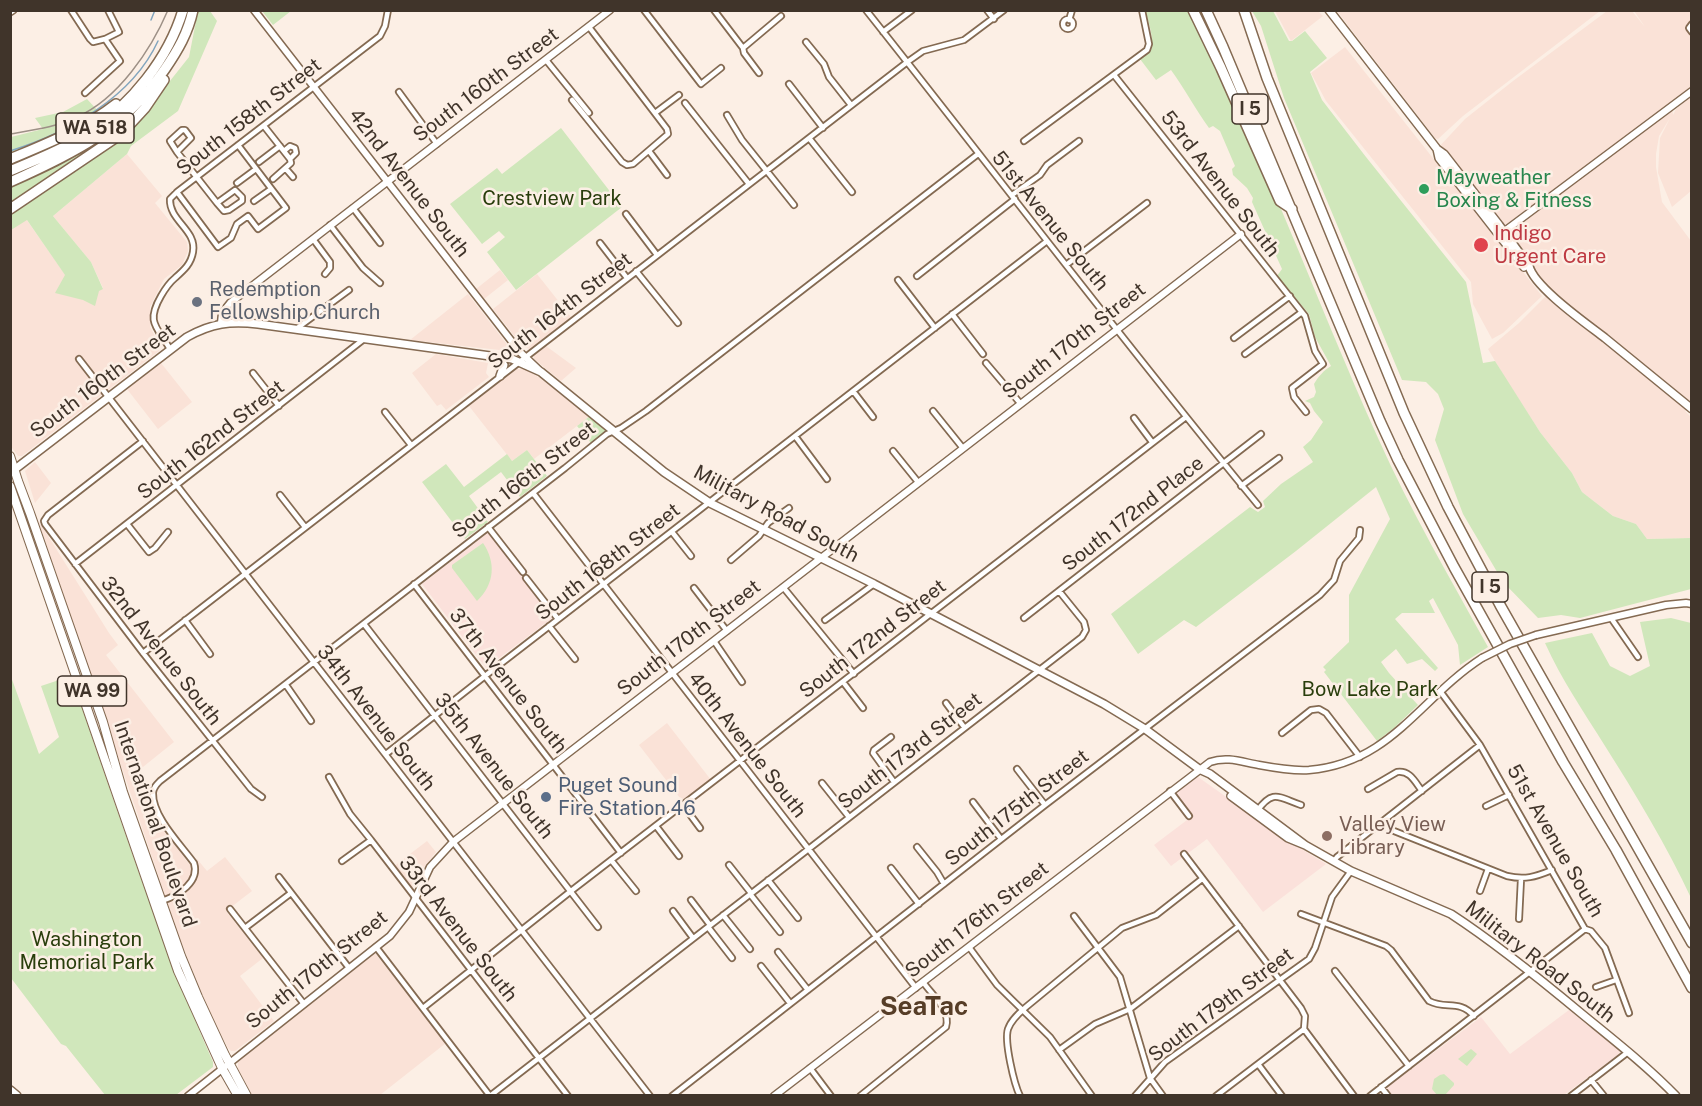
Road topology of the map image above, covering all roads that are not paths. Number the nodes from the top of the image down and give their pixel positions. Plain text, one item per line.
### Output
1 (71, 10) edge
2 (108, 10) edge
3 (183, 10) edge
4 (193, 10) edge
5 (254, 10) edge
6 (388, 10) edge
7 (610, 10) edge
8 (644, 10) edge
9 (714, 10) edge
10 (866, 10) edge
11 (912, 10) edge
12 (987, 10) edge
13 (1004, 10) edge
14 (1072, 10) edge
15 (1142, 10) edge
16 (1193, 10) edge
17 (1206, 10) edge
18 (1241, 10) edge
19 (1329, 10) edge
20 (781, 16) dead end
21 (994, 19) junction
22 (1069, 20) dead end
23 (1692, 24) edge
24 (589, 27) junction
25 (883, 32) junction
26 (1692, 32) edge
27 (105, 39) junction
28 (806, 42) dead end
29 (179, 48) junction
30 (743, 48) junction
31 (160, 59) junction
32 (546, 60) junction
33 (906, 63) junction
34 (721, 68) dead end
35 (759, 73) dead end
36 (1114, 75) junction
37 (789, 84) dead end
38 (313, 86) junction
39 (1692, 91) edge
40 (399, 92) dead end
41 (85, 93) dead end
42 (679, 95) dead end
43 (572, 100) dead end
44 (685, 103) dead end
45 (851, 105) junction
46 (589, 112) dead end
47 (655, 113) junction
48 (727, 115) dead end
49 (264, 126) junction
50 (823, 128) junction
51 (809, 138) junction
52 (1024, 141) dead end
53 (1078, 141) dead end
54 (437, 144) junction
55 (238, 146) junction
56 (282, 148) junction
57 (649, 151) junction
58 (177, 152) junction
59 (978, 154) junction
60 (10, 159) edge
61 (290, 161) junction
62 (259, 162) dead end
63 (256, 169) junction
64 (286, 169) junction
65 (766, 170) junction
66 (10, 171) edge
67 (667, 175) dead end
68 (196, 177) junction
69 (293, 177) dead end
70 (273, 179) dead end
71 (387, 181) junction
72 (10, 182) edge
73 (237, 183) dead end
74 (749, 184) junction
75 (271, 189) junction
76 (177, 192) junction
77 (852, 192) dead end
78 (1014, 197) junction
79 (255, 201) dead end
80 (217, 203) junction
81 (1148, 203) dead end
82 (794, 205) dead end
83 (353, 208) junction
84 (10, 209) edge
85 (1292, 209) junction
86 (626, 214) dead end
87 (330, 225) junction
88 (1241, 234) junction
89 (1502, 234) junction
90 (313, 239) junction
91 (1047, 241) junction
92 (380, 243) dead end
93 (600, 243) dead end
94 (657, 255) junction
95 (1066, 265) junction
96 (636, 271) junction
97 (325, 274) dead end
98 (917, 276) dead end
99 (627, 278) junction
100 (898, 280) dead end
101 (380, 283) dead end
102 (349, 290) dead end
103 (1290, 296) junction
104 (1302, 312) junction
105 (952, 314) junction
106 (221, 323) junction
107 (678, 323) dead end
108 (935, 328) junction
109 (1116, 328) junction
110 (296, 329) junction
111 (1234, 338) dead end
112 (365, 339) junction
113 (513, 342) junction
114 (170, 350) junction
115 (983, 354) dead end
116 (1245, 354) dead end
117 (494, 356) junction
118 (503, 357) junction
119 (79, 359) dead end
120 (522, 359) junction
121 (986, 363) dead end
122 (253, 373) dead end
123 (500, 376) junction
124 (853, 392) junction
125 (108, 398) junction
126 (1020, 403) junction
127 (279, 406) junction
128 (1692, 409) edge
129 (933, 411) dead end
130 (385, 412) dead end
131 (1306, 412) dead end
132 (873, 417) dead end
133 (1186, 417) junction
134 (1134, 418) dead end
135 (614, 431) junction
136 (1261, 434) dead end
137 (795, 436) junction
138 (142, 441) junction
139 (1152, 442) junction
140 (411, 445) junction
141 (962, 447) junction
142 (893, 451) dead end
143 (10, 456) edge
144 (1279, 458) dead end
145 (1223, 464) junction
146 (13, 471) edge
147 (827, 479) dead end
148 (918, 482) junction
149 (177, 485) junction
150 (10, 486) edge
151 (1241, 486) junction
152 (532, 493) junction
153 (280, 495) dead end
154 (710, 503) junction
155 (1257, 506) dead end
156 (789, 507) dead end
157 (127, 524) junction
158 (305, 527) junction
159 (488, 527) junction
160 (764, 529) junction
161 (1360, 530) dead end
162 (168, 532) dead end
163 (672, 532) junction
164 (691, 556) dead end
165 (820, 557) junction
166 (731, 560) dead end
167 (75, 564) junction
168 (245, 573) junction
169 (414, 584) junction
170 (874, 584) junction
171 (603, 585) junction
172 (783, 587) junction
173 (694, 588) dead end
174 (1059, 591) junction
175 (1692, 604) edge
176 (930, 614) junction
177 (1024, 618) dead end
178 (1611, 618) junction
179 (558, 619) junction
180 (185, 620) junction
181 (825, 620) dead end
182 (364, 624) junction
183 (549, 626) junction
184 (727, 631) junction
185 (714, 641) junction
186 (143, 653) junction
187 (210, 654) dead end
188 (1638, 657) dead end
189 (575, 659) dead end
190 (314, 662) junction
191 (1038, 670) junction
192 (672, 672) junction
193 (854, 674) junction
194 (485, 676) junction
195 (742, 682) dead end
196 (843, 682) junction
197 (286, 685) junction
198 (1440, 691) junction
199 (946, 703) dead end
200 (863, 708) dead end
201 (436, 715) junction
202 (311, 721) dead end
203 (964, 727) junction
204 (1145, 729) junction
205 (1282, 733) dead end
206 (891, 737) dead end
207 (212, 740) junction
208 (1480, 745) junction
209 (386, 754) junction
210 (1360, 758) junction
211 (741, 762) junction
212 (553, 764) junction
213 (1017, 769) dead end
214 (1199, 769) junction
215 (329, 777) dead end
216 (894, 782) junction
217 (822, 783) dead end
218 (1368, 789) dead end
219 (1422, 790) junction
220 (1170, 791) junction
221 (1509, 795) junction
222 (262, 797) dead end
223 (973, 802) dead end
224 (504, 803) junction
225 (683, 805) junction
226 (1045, 805) junction
227 (1301, 805) dead end
228 (1486, 806) dead end
229 (1257, 811) junction
230 (1189, 816) dead end
231 (849, 817) junction
232 (1379, 825) junction
233 (656, 826) junction
234 (700, 828) dead end
235 (1001, 839) junction
236 (371, 840) junction
237 (453, 842) junction
238 (917, 847) dead end
239 (808, 849) junction
240 (621, 853) junction
241 (1185, 854) dead end
242 (679, 856) dead end
243 (611, 860) junction
244 (342, 861) dead end
245 (1334, 861) junction
246 (729, 864) dead end
247 (891, 868) dead end
248 (1488, 869) junction
249 (1552, 870) junction
250 (1351, 871) junction
251 (279, 877) dead end
252 (1202, 879) junction
253 (1521, 879) junction
254 (768, 880) junction
255 (944, 884) junction
256 (149, 887) junction
257 (572, 891) junction
258 (636, 891) dead end
259 (1480, 891) dead end
260 (291, 893) junction
261 (750, 893) junction
262 (415, 898) junction
263 (691, 900) dead end
264 (162, 901) junction
265 (918, 904) junction
266 (230, 909) dead end
267 (673, 911) dead end
268 (1301, 914) dead end
269 (723, 915) junction
270 (1074, 916) dead end
271 (798, 918) dead end
272 (1519, 919) dead end
273 (1325, 922) junction
274 (709, 926) junction
275 (1239, 926) junction
276 (598, 927) dead end
277 (245, 928) junction
278 (1585, 929) junction
279 (523, 930) junction
280 (780, 932) dead end
281 (876, 937) junction
282 (693, 938) junction
283 (1692, 943) edge
284 (376, 947) junction
285 (969, 947) junction
286 (1098, 947) junction
287 (750, 949) dead end
288 (778, 952) dead end
289 (732, 958) dead end
290 (1678, 965) junction
291 (761, 966) dead end
292 (349, 968) junction
293 (471, 970) junction
294 (1335, 971) dead end
295 (1531, 971) junction
296 (1280, 980) junction
297 (1616, 980) junction
298 (923, 982) junction
299 (1596, 987) dead end
300 (916, 988) junction
301 (1692, 988) edge
302 (808, 990) junction
303 (1692, 996) edge
304 (304, 1004) junction
305 (790, 1004) junction
306 (423, 1008) junction
307 (1130, 1009) junction
308 (1022, 1010) junction
309 (1629, 1013) dead end
310 (1474, 1016) junction
311 (590, 1018) junction
312 (1304, 1029) junction
313 (1059, 1050) junction
314 (1629, 1052) junction
315 (538, 1058) junction
316 (1258, 1064) junction
317 (225, 1065) junction
318 (1409, 1066) junction
319 (810, 1068) junction
320 (1150, 1078) junction
321 (1592, 1080) junction
322 (1381, 1087) junction
323 (10, 1091) edge
324 (16, 1095) edge
325 (188, 1095) edge
326 (238, 1095) edge
327 (247, 1095) edge
328 (490, 1095) edge
329 (568, 1095) edge
330 (650, 1095) edge
331 (672, 1095) edge
332 (774, 1095) edge
333 (831, 1095) edge
334 (860, 1095) edge
335 (1020, 1095) edge
336 (1092, 1095) edge
337 (1135, 1095) edge
338 (1164, 1095) edge
339 (1216, 1095) edge
340 (1282, 1095) edge
341 (1354, 1095) edge
342 (1370, 1095) edge
343 (1388, 1095) edge
344 (1571, 1095) edge
345 (1604, 1095) edge
346 (1676, 1095) edge

1 - 27 street
2 - 27 street
3 - 31 highway, WA 518
4 - 29 highway, WA 518
5 - 38 street, 42nd Avenue South
6 - 38 street, South 158th Street
7 - 24 street, South 160th Street
8 - 34 street
9 - 30 street
10 - 25 street, 51st Avenue South
11 - 25 street
12 - 21 street
13 - 21 street, South 164th Street
14 - 22 street
15 - 36 street
16 - 85 highway
17 - 85 highway, I 5
18 - 283 highway, I 5
19 - 89 main road
20 - 30 street
21 - 33 street, South 164th Street
23 - 26 street
24 - 32 street, South 160th Street
24 - 47 street
25 - 33 street, 51st Avenue South
27 - 41 street
28 - 45 street
29 - 72 highway, WA 518
29 - 84 highway
30 - 35 street
31 - 60 highway
31 - 66 highway, WA 518
32 - 46 street
32 - 54 street, South 160th Street
33 - 45 street, South 164th Street
33 - 59 street, 51st Avenue South
36 - 52 street
36 - 88 street, 53rd Avenue South
37 - 50 street
38 - 49 street, South 158th Street
38 - 71 street, 42nd Avenue South
39 - 89 street
40 - 54 street
42 - 47 street
43 - 57 street
44 - 74 street
45 - 50 street, South 164th Street
47 - 57 street
48 - 65 street
49 - 55 street, South 158th Street
49 - 56 street
50 - 51 street, South 164th Street
51 - 65 street, South 164th Street
51 - 77 street
53 - 78 street
54 - 71 street, South 160th Street
55 - 63 street
55 - 68 street, South 158th Street
56 - 61 street
56 - 61 street
56 - 62 street
57 - 67 street
58 - 58 street
58 - 68 street
59 - 78 street, 51st Avenue South
59 - 135 street, South 166th Street
61 - 64 street
63 - 73 street
63 - 75 street
64 - 69 street
64 - 70 street
65 - 74 street, South 164th Street
65 - 82 street
68 - 76 street, South 158th Street
68 - 80 street
71 - 83 street, South 160th Street
71 - 113 street, 42nd Avenue South
74 - 94 street, South 164th Street
75 - 76 street
75 - 79 street
76 - 114 street, South 158th Street
78 - 91 street, 51st Avenue South
78 - 98 street
80 - 80 street
81 - 95 street
83 - 87 street, South 160th Street
83 - 92 street
85 - 290 highway, I 5
86 - 94 street
87 - 90 street, South 160th Street
87 - 101 street
88 - 103 street, 53rd Avenue South
88 - 109 street, South 170th Street
89 - 128 main road
90 - 97 street
90 - 106 street, South 160th Street
91 - 95 street, 51st Avenue South
91 - 105 street, South 168th Street
93 - 99 street
94 - 96 street, South 164th Street
95 - 109 street, 51st Avenue South
96 - 99 street, South 164th Street
96 - 107 street
99 - 120 street, South 164th Street
100 - 108 street
102 - 110 street
103 - 104 street, 53rd Avenue South
103 - 111 street
104 - 116 street
104 - 131 street, 53rd Avenue South
105 - 108 street, South 168th Street
105 - 115 street
106 - 110 main road, Military Road South
106 - 114 main road, South 160th Street
108 - 124 street, South 168th Street
109 - 126 street, South 170th Street
109 - 133 street, 51st Avenue South
110 - 112 main road, Military Road South
112 - 117 main road, Military Road South
112 - 127 street, South 162nd Street
113 - 118 street
113 - 120 street, 42nd Avenue South
114 - 125 main road, South 160th Street
117 - 118 main road, Military Road South
117 - 123 main road
118 - 120 main road, Military Road South
119 - 125 street, 34th Avenue South
120 - 123 street, South 164th Street
120 - 135 main road, Military Road South
121 - 126 street
122 - 127 street
123 - 140 street, South 164th Street
124 - 132 street
124 - 137 street, South 168th Street
125 - 138 street, 34th Avenue South
125 - 146 main road, South 160th Street
126 - 141 street, South 170th Street
127 - 149 street, South 162nd Street
129 - 141 street
130 - 140 street
133 - 139 street, South 172nd Street
133 - 145 street, 51st Avenue South
134 - 139 street
135 - 152 street, South 166th Street
135 - 154 main road, Military Road South
136 - 145 street, South 172nd Place
137 - 147 street
137 - 154 street, South 168th Street
138 - 149 street, 34th Avenue South
138 - 167 street, 32nd Avenue South
139 - 176 street, South 172nd Street
140 - 158 street, South 164th Street
141 - 148 street, South 170th Street
142 - 148 street
143 - 146 main road, International Boulevard / WA 99
144 - 151 street
145 - 151 street, 51st Avenue South
145 - 174 street, South 172nd Place
146 - 264 main road, International Boulevard / WA 99
148 - 165 street, South 170th Street
149 - 157 street, South 162nd Street
149 - 168 street, 34th Avenue South
150 - 256 main road, International Boulevard / WA 99
151 - 155 street, 51st Avenue South
152 - 159 street, South 166th Street
152 - 171 street, 40th Avenue South
153 - 158 street
154 - 160 main road, Military Road South
154 - 163 street, South 168th Street
156 - 160 street
157 - 162 street
157 - 167 street, South 162nd Street
158 - 168 street, South 164th Street
159 - 169 street, South 166th Street
159 - 179 street
160 - 165 main road, Military Road South
160 - 166 street
161 - 204 street, South 175th Street
163 - 164 street
163 - 171 street, South 168th Street
165 - 170 main road, Military Road South
165 - 172 street, South 170th Street
167 - 186 street, 32nd Avenue South
168 - 180 street, South 164th Street
168 - 190 street, 34th Avenue South
169 - 182 street, South 166th Street
169 - 194 street, 37th Avenue South
170 - 176 main road, Military Road South
170 - 181 street
171 - 179 street, South 168th Street
171 - 192 street, 40th Avenue South
172 - 184 street, South 170th Street
172 - 193 street
173 - 184 street
174 - 177 street, South 172nd Place
174 - 191 street, South 173rd Street
175 - 178 street, South 176th Street
176 - 191 main road, Military Road South
176 - 193 street, South 172nd Street
178 - 188 street
178 - 198 street, South 176th Street, bridge
179 - 183 street, South 168th Street
180 - 186 street, South 164th Street
180 - 187 street
182 - 190 street, South 166th Street
182 - 201 street, 35th Avenue South
183 - 189 street
183 - 194 street, South 168th Street
184 - 185 street, South 170th Street
185 - 192 street, South 170th Street
185 - 195 street
186 - 207 street, 32nd Avenue South
190 - 197 street, South 166th Street
190 - 209 street, 34th Avenue South
191 - 203 street, South 173rd Street
191 - 204 main road, Military Road South
192 - 211 street, 40th Avenue South
192 - 212 street, South 170th Street
193 - 196 street, South 172nd Street
194 - 201 street, South 168th Street
194 - 212 street, 37th Avenue South
196 - 200 street
196 - 211 street, South 172nd Street
197 - 202 street
197 - 207 street, South 166th Street
198 - 208 street, 51st Avenue South
198 - 210 street, South 176th Street
199 - 203 street
201 - 209 street, South 168th Street
201 - 224 street, 35th Avenue South
203 - 216 street, South 173rd Street
204 - 214 main road, Military Road South
204 - 226 street, South 175th Street
205 - 210 street
206 - 216 street
207 - 222 street, 32nd Avenue South
207 - 264 street, South 166th Street
208 - 219 street
208 - 221 street, 51st Avenue South
209 - 237 street, 34th Avenue South
210 - 214 street, South 176th Street
211 - 225 street, South 172nd Street
211 - 239 street, 40th Avenue South
212 - 224 street, South 170th Street
212 - 240 street, 37th Avenue South
213 - 226 street
214 - 220 street, South 176th Street
214 - 229 main road, Military Road South
215 - 236 street, 33rd Avenue South
216 - 231 street, South 173rd Street
217 - 231 street
218 - 219 street
219 - 232 street
220 - 230 street
220 - 285 street, South 176th Street
221 - 228 street
221 - 249 street, 51st Avenue South
223 - 235 street
224 - 237 street, South 170th Street
224 - 257 street, 35th Avenue South
225 - 233 street, South 172nd Street
225 - 234 street
226 - 235 street, South 175th Street
227 - 229 street
229 - 245 main road, Military Road South
231 - 239 street, South 173rd Street
232 - 245 street
232 - 248 street
233 - 240 street, South 172nd Street
233 - 242 street
235 - 255 street, South 175th Street
236 - 244 street
236 - 262 street, 33rd Avenue South
237 - 262 street, South 170th Street
237 - 279 street, 34th Avenue South
238 - 255 street
239 - 254 street, South 173rd Street
239 - 281 street, 40th Avenue South
240 - 243 street, South 172nd Street
241 - 252 street
243 - 257 street, South 172nd Street
243 - 258 street
245 - 250 main road, Military Road South
246 - 261 street
247 - 265 street
248 - 253 street
248 - 259 street
249 - 253 street
249 - 278 street, 51st Avenue South
250 - 273 street, South 179th Street
250 - 295 main road, Military Road South
251 - 260 street
252 - 275 street
252 - 286 street
253 - 272 street
254 - 261 street, South 173rd Street
254 - 271 street
255 - 265 street, South 175th Street
256 - 264 main road
256 - 317 main road, International Boulevard / WA 99
257 - 276 street, 35th Avenue South
257 - 279 street, South 172nd Street
260 - 277 street
260 - 292 street
261 - 269 street, South 173rd Street
261 - 280 street
262 - 284 street, South 170th Street
262 - 293 street, 33rd Avenue South
263 - 274 street
264 - 317 main road, International Boulevard / WA 99
265 - 281 street, South 175th Street
266 - 277 street
267 - 282 street
268 - 273 street
269 - 274 street, South 173rd Street
269 - 287 street
270 - 286 street
273 - 296 street, South 179th Street
273 - 310 street
274 - 282 street, South 173rd Street
274 - 289 street
275 - 296 street
275 - 307 street
277 - 304 street
278 - 295 street
278 - 297 street, 51st Avenue South
279 - 293 street, South 172nd Street
279 - 311 street, 34th Avenue South
281 - 300 street, 40th Avenue South
281 - 302 street, South 175th Street
282 - 311 street, South 173rd Street
284 - 292 street, South 170th Street
284 - 306 street
285 - 298 street, South 176th Street
285 - 308 street
286 - 307 street
286 - 308 street
288 - 302 street
290 - 301 highway, I 5
290 - 303 highway
291 - 305 street
292 - 304 street, South 170th Street
293 - 306 street, South 172nd Street
293 - 315 street, 33rd Avenue South
294 - 318 street
295 - 310 street
295 - 314 main road, Military Road South
296 - 312 street
296 - 320 street, South 179th Street
297 - 299 street
297 - 309 street, 51st Avenue South
298 - 300 street, South 176th Street
298 - 334 street
300 - 319 street, South 176th Street
302 - 305 street, South 175th Street
304 - 317 street, South 170th Street
305 - 331 street, South 175th Street
306 - 328 street
307 - 313 street
307 - 320 street
308 - 313 street
308 - 335 street
310 - 318 street
311 - 315 street, South 173rd Street
311 - 330 street, 34th Avenue South
312 - 316 street
312 - 341 street
313 - 336 street
314 - 321 street
314 - 346 main road, Military Road South
315 - 328 street, South 173rd Street
315 - 329 street, 33rd Avenue South
316 - 339 street
316 - 340 street
317 - 325 street, South 170th Street
317 - 326 main road, International Boulevard / WA 99
317 - 327 main road, International Boulevard / WA 99
318 - 322 street
319 - 332 street, South 176th Street
319 - 333 street
320 - 337 street, South 179th Street
320 - 338 street
321 - 344 street
321 - 345 street
322 - 342 street
322 - 343 street
323 - 324 highway

